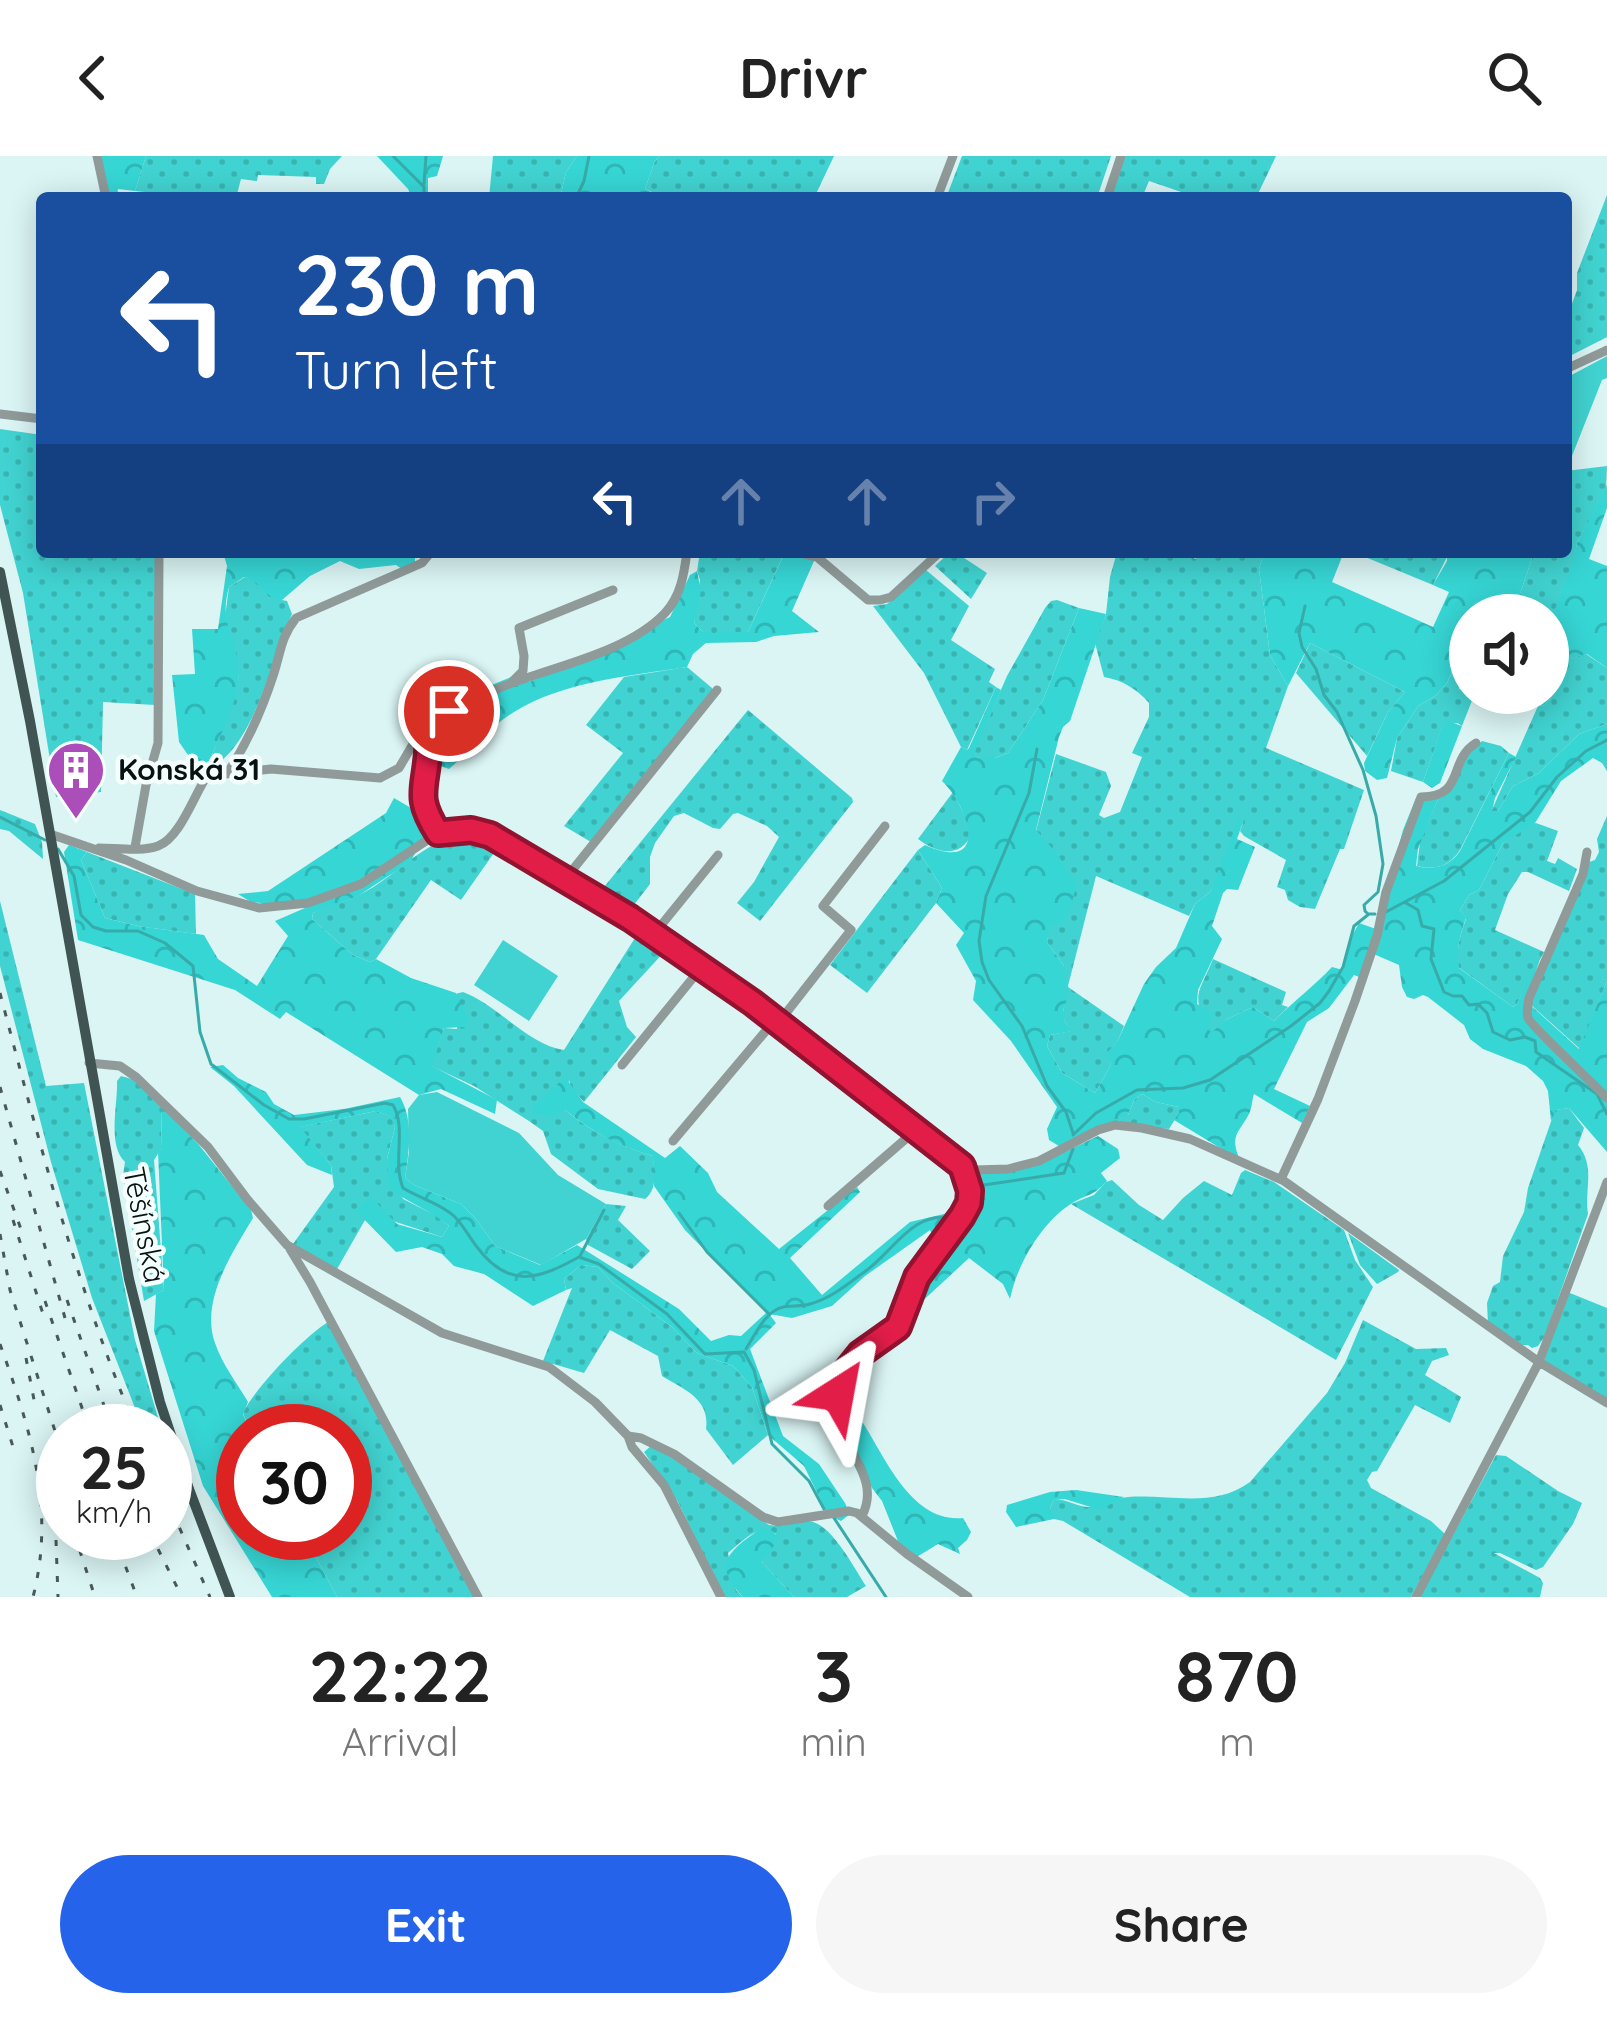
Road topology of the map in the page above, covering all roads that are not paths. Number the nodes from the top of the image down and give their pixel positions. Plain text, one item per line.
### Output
1 (97, 156) edge
2 (953, 156) edge
3 (1121, 156) edge
4 (105, 192) edge
5 (939, 192) edge
6 (1109, 192) edge
7 (1607, 350) edge
8 (1572, 366) edge
9 (0, 414) edge
10 (36, 418) edge
11 (159, 558) edge
12 (426, 558) edge
13 (686, 558) edge
14 (818, 558) edge
15 (933, 558) edge
16 (0, 572) edge
17 (614, 590) dead end
18 (509, 685) junction
19 (717, 690) dead end
20 (426, 722) junction
21 (1476, 743) dead end
22 (228, 772) junction
23 (885, 826) dead end
24 (438, 833) junction
25 (50, 834) junction
26 (135, 847) junction
27 (94, 848) junction
28 (1588, 852) dead end
29 (718, 855) dead end
30 (566, 878) junction
31 (654, 934) junction
32 (701, 968) junction
33 (777, 1021) junction
34 (89, 1063) junction
35 (622, 1065) dead end
36 (1607, 1098) edge
37 (916, 1130) junction
38 (673, 1141) dead end
39 (962, 1166) junction
40 (1281, 1179) junction
41 (1607, 1182) edge
42 (828, 1206) dead end
43 (287, 1245) junction
44 (1539, 1362) junction
45 (1607, 1403) edge
46 (628, 1436) junction
47 (862, 1516) junction
48 (230, 1597) edge
49 (478, 1597) edge
50 (721, 1597) edge
51 (968, 1597) edge
52 (1416, 1597) edge

1 - 4 street
2 - 5 street
3 - 6 street
7 - 8 street
9 - 10 street
11 - 26 street
12 - 22 street
13 - 18 street
14 - 15 street
16 - 25 main road, Těšínská
17 - 18 street
18 - 20 street
19 - 30 street
20 - 22 street
20 - 24 street
21 - 40 street
22 - 26 street
23 - 33 street
24 - 27 street
24 - 30 street
25 - 27 street
25 - 34 main road, Těšínská
26 - 27 street
28 - 36 street
29 - 31 street
30 - 31 street
31 - 32 street
32 - 33 street
32 - 35 street
33 - 37 street
33 - 38 street
34 - 43 street
34 - 48 main road, Těšínská
37 - 39 street
37 - 42 street
39 - 40 street
39 - 47 street
40 - 44 street
41 - 44 street
43 - 46 street
43 - 49 street
44 - 45 street
44 - 52 street
46 - 47 street
46 - 50 street
47 - 51 street

